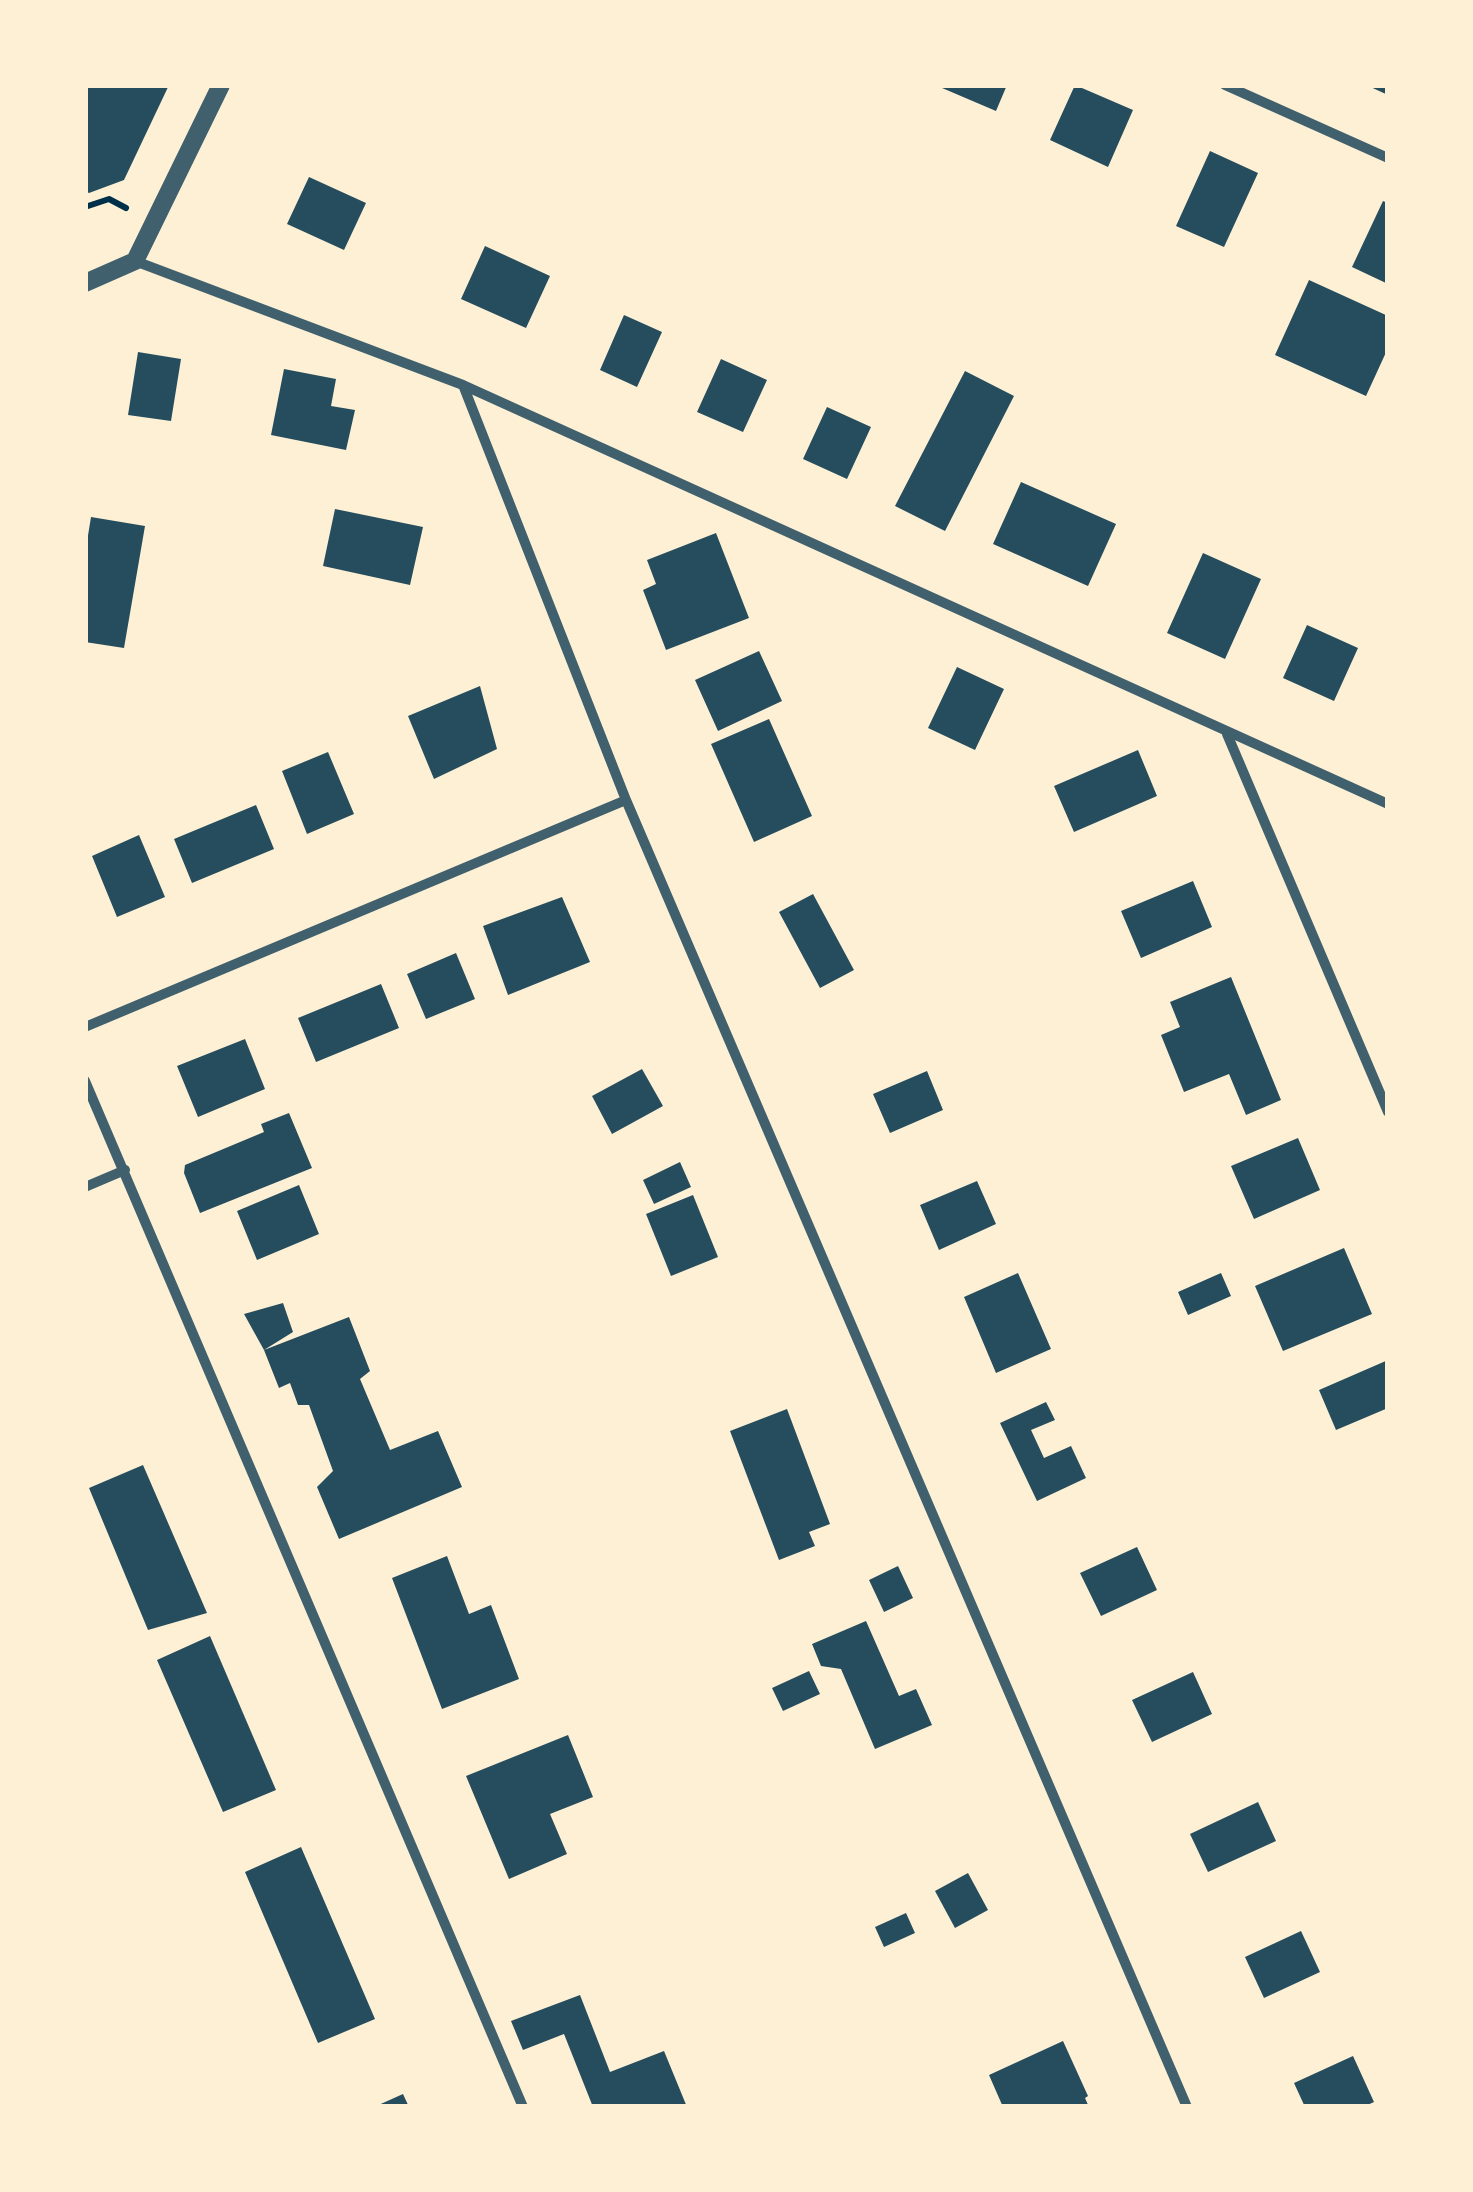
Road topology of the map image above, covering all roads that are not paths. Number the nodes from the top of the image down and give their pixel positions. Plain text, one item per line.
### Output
1 (220, 85) edge
2 (1225, 85) edge
3 (1388, 158) edge
4 (135, 261) junction
5 (85, 283) edge
6 (463, 385) junction
7 (1227, 733) junction
8 (626, 800) junction
9 (1388, 804) edge
10 (85, 1027) edge
11 (85, 1080) edge
12 (1388, 1112) edge
13 (125, 1170) junction
14 (85, 1187) edge
15 (523, 2107) edge
16 (1187, 2107) edge

1 - 4 street
2 - 3 street
4 - 5 street
4 - 6 street
6 - 7 street
6 - 8 street
7 - 9 street
7 - 12 street
8 - 10 street
8 - 16 street
11 - 13 street
13 - 14 street
13 - 15 street

